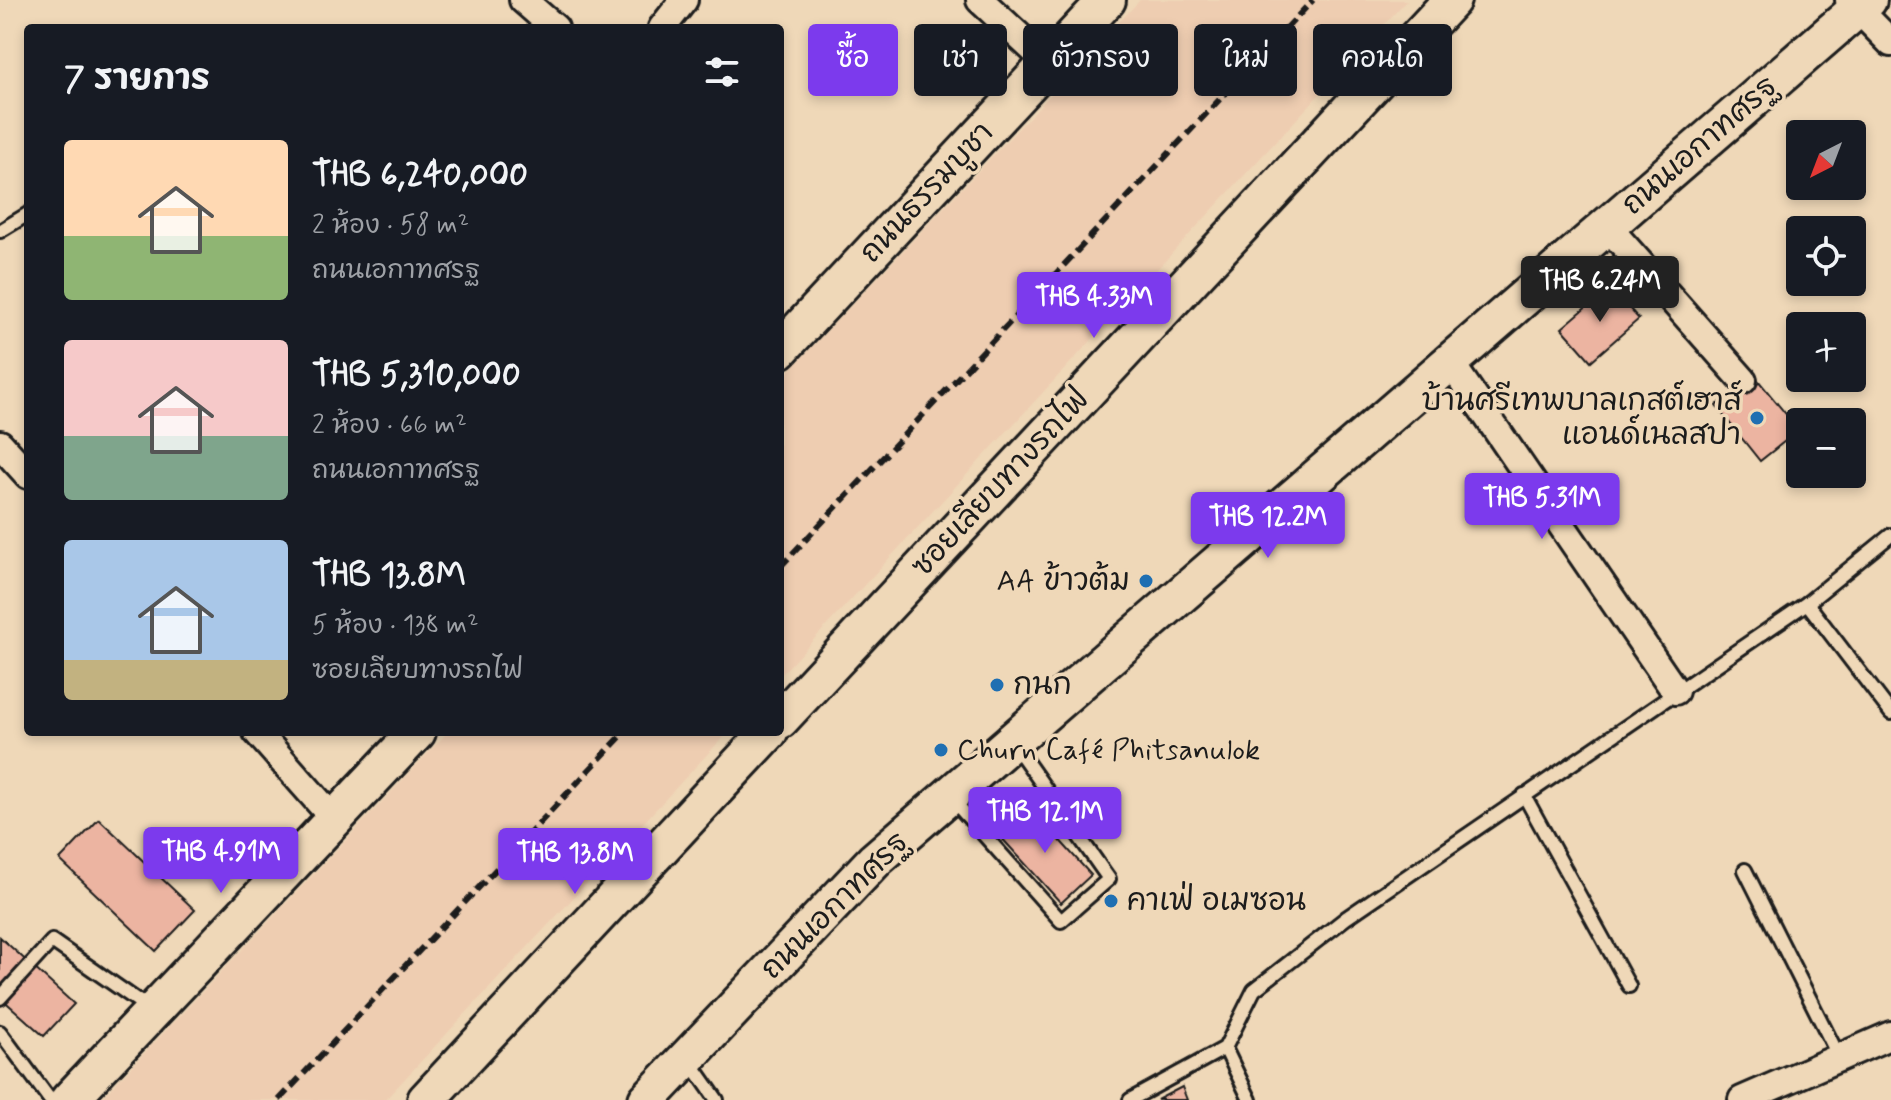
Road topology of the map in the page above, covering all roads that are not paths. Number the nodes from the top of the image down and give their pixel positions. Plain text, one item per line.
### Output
1 (523, 0) edge
2 (684, 0) edge
3 (980, 0) edge
4 (1107, 0) edge
5 (1452, 0) edge
6 (1858, 3) edge
7 (550, 24) edge
8 (665, 24) edge
9 (1085, 24) edge
10 (1023, 40) edge
11 (1891, 43) edge
12 (1023, 90) edge
13 (24, 216) edge
14 (1607, 226) junction
15 (0, 231) edge
16 (784, 346) edge
17 (1450, 362) junction
18 (1743, 380) dead end
19 (0, 444) edge
20 (24, 471) edge
21 (1891, 535) edge
22 (1807, 603) junction
23 (1675, 691) junction
24 (1891, 713) edge
25 (784, 716) edge
26 (261, 736) edge
27 (413, 736) edge
28 (765, 736) edge
29 (1012, 741) junction
30 (1524, 795) junction
31 (949, 796) junction
32 (334, 819) junction
33 (1745, 870) dead end
34 (1629, 986) dead end
35 (0, 998) edge
36 (153, 1011) junction
37 (0, 1032) edge
38 (1891, 1035) edge
39 (1225, 1048) junction
40 (687, 1057) junction
41 (1839, 1057) junction
42 (50, 1100) edge
43 (69, 1100) edge
44 (426, 1100) edge
45 (647, 1100) edge
46 (717, 1100) edge
47 (1130, 1100) edge
48 (1250, 1100) edge
49 (1742, 1100) edge

1 - 7 street
2 - 8 street
3 - 10 street
4 - 9 main road, ถนนธรรมบูชา
5 - 25 main road, ซอยเลียบทางรถไฟ
6 - 11 street
6 - 14 main road, ถนนเอกาทศรฐ
12 - 16 main road, ถนนธรรมบูชา
13 - 15 lane
14 - 17 main road, ถนนเอกาทศรฐ
14 - 18 street
17 - 23 street
17 - 29 main road, ถนนเอกาทศรฐ
19 - 20 street
21 - 22 lane
22 - 23 lane
22 - 24 lane
23 - 30 lane
26 - 32 street
27 - 32 main road
28 - 44 main road
29 - 31 main road, ถนนเอกาทศรฐ
29 - 31 lane
30 - 34 lane
30 - 39 lane
31 - 40 main road, ถนนเอกาทศรฐ
32 - 36 main road
33 - 41 lane
35 - 36 lane
36 - 43 main road
37 - 42 lane
38 - 41 street
39 - 47 lane
39 - 48 lane
40 - 45 main road, ถนนเอกาทศรฐ
40 - 46 lane
41 - 49 street

